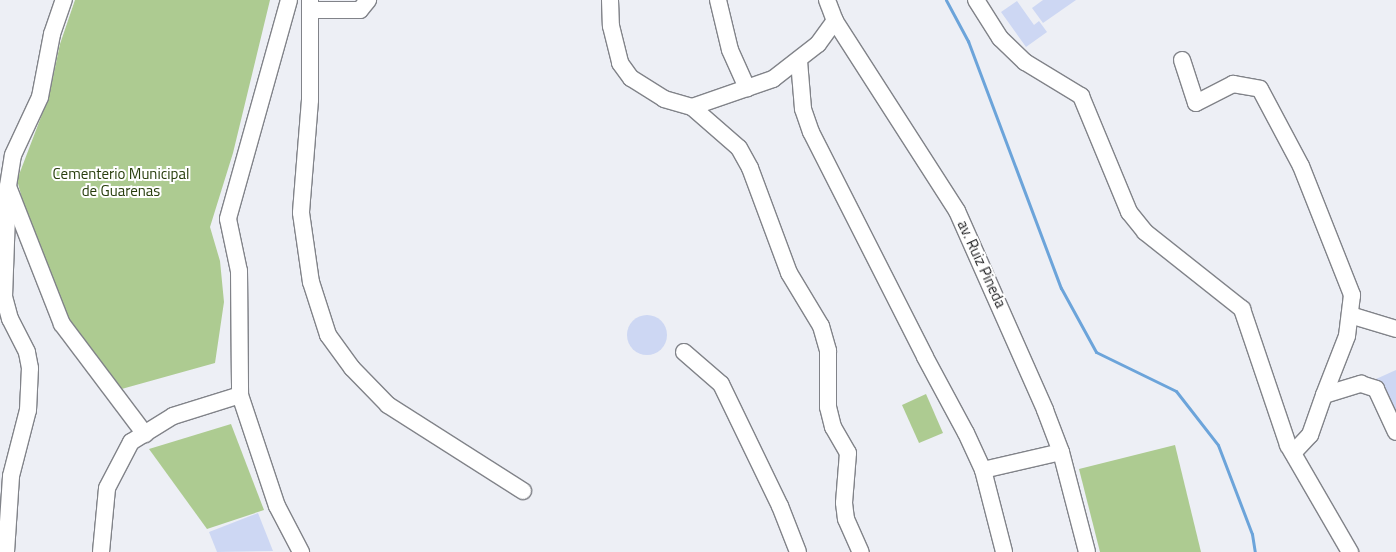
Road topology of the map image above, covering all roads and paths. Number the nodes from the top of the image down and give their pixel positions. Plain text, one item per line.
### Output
1 (64, 0) edge
2 (289, 0) edge
3 (368, 0) edge
4 (610, 0) edge
5 (718, 0) edge
6 (827, 0) edge
7 (976, 0) edge
8 (310, 5) edge
9 (835, 22) junction
10 (1182, 60) dead end
11 (799, 61) junction
12 (748, 88) junction
13 (692, 107) junction
14 (8, 186) junction
15 (1350, 316) junction
16 (1396, 328) edge
17 (684, 352) dead end
18 (240, 395) junction
19 (1324, 396) junction
20 (1396, 432) edge
21 (145, 434) junction
22 (1061, 452) junction
23 (1293, 453) junction
24 (983, 470) junction
25 (523, 491) dead end
26 (6, 552) edge
27 (101, 552) edge
28 (301, 552) edge
29 (798, 552) edge
30 (861, 552) edge
31 (1004, 552) edge
32 (1088, 552) edge
33 (1350, 552) edge

1 - 14 street
2 - 18 street
3 - 8 street
4 - 13 street
5 - 12 street
6 - 9 street, av. Ruiz Pineda
7 - 23 street
8 - 25 street
9 - 11 street
9 - 22 street, av. Ruiz Pineda
10 - 15 street
11 - 12 street
11 - 24 street
12 - 13 street
13 - 30 street
14 - 21 street
14 - 26 street
15 - 16 street
15 - 19 street
17 - 29 street
18 - 21 street
18 - 28 street
19 - 20 street
19 - 23 street
21 - 27 street
22 - 24 street
22 - 32 street, av. Ruiz Pineda
23 - 33 street
24 - 31 street

